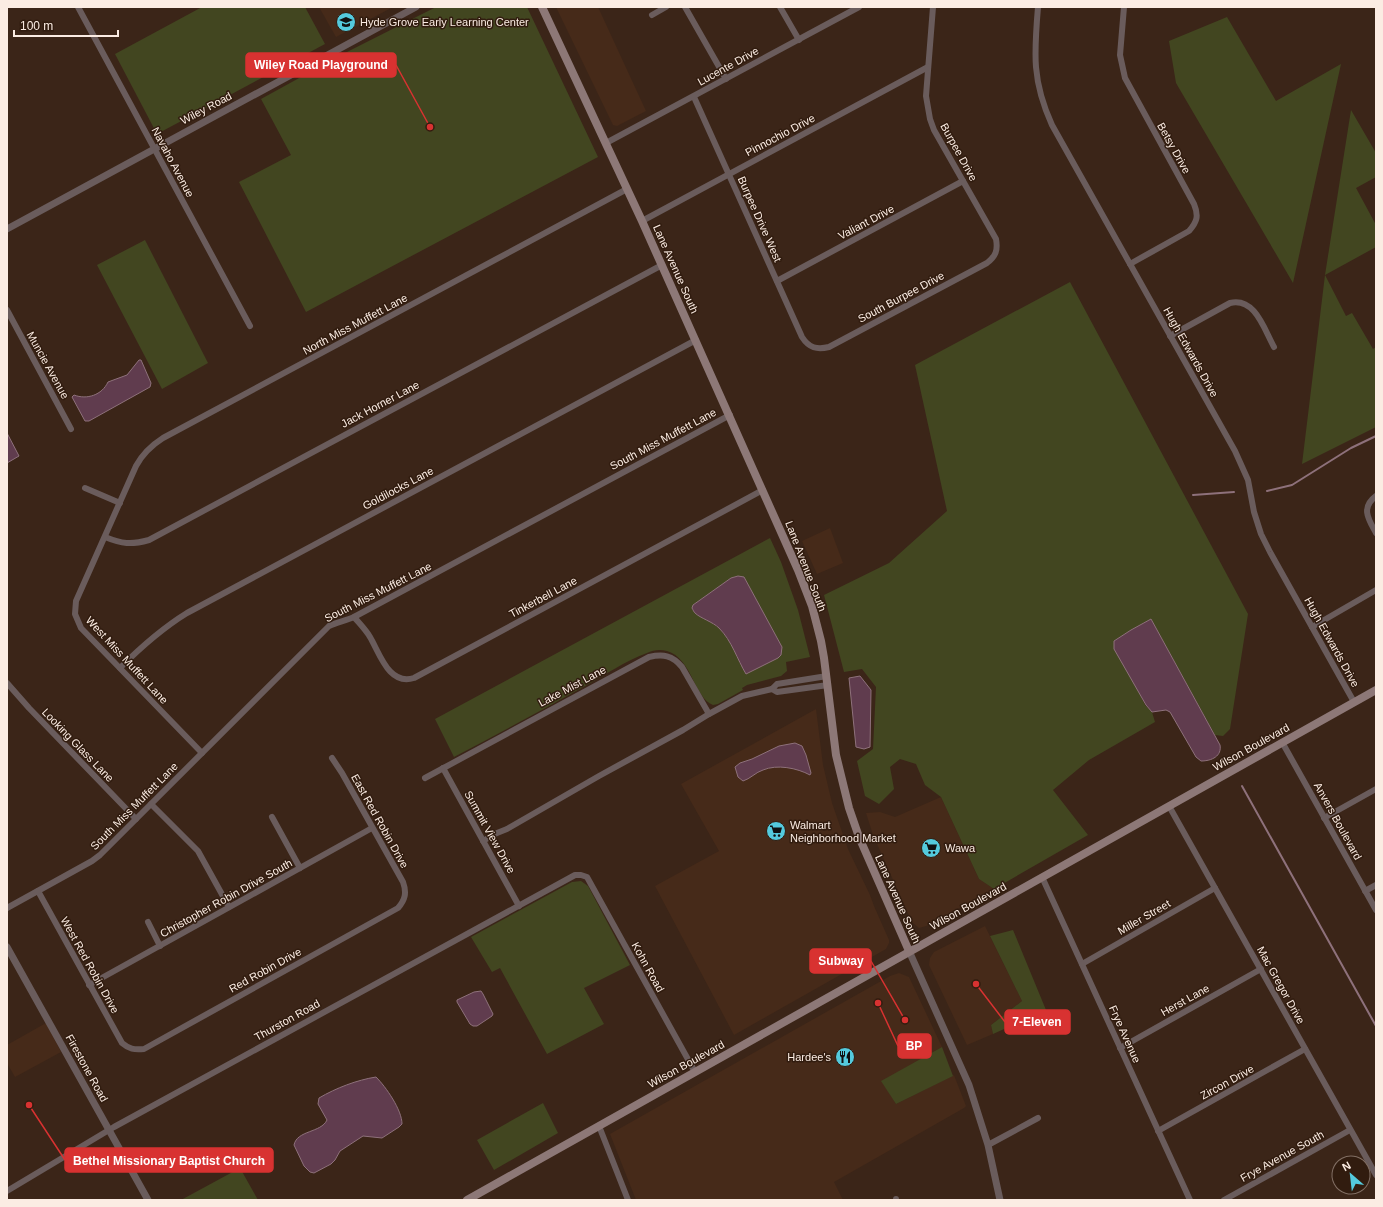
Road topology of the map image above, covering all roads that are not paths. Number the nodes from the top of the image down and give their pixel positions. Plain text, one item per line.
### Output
1 (78, 7) edge
2 (416, 7) edge
3 (542, 7) edge
4 (666, 7) edge
5 (685, 7) edge
6 (780, 7) edge
7 (859, 7) edge
8 (934, 7) edge
9 (1038, 7) edge
10 (1124, 7) edge
11 (652, 16) dead end
12 (799, 40) junction
13 (928, 67) junction
14 (726, 79) junction
15 (694, 97) junction
16 (606, 143) junction
17 (154, 149) junction
18 (729, 174) junction
19 (963, 181) junction
20 (628, 189) junction
21 (642, 221) junction
22 (7, 229) edge
23 (997, 252) joint
24 (1130, 264) junction
25 (662, 265) junction
26 (777, 281) junction
27 (7, 310) edge
28 (250, 326) dead end
29 (1170, 336) junction
30 (696, 340) junction
31 (811, 347) joint
32 (1274, 347) dead end
33 (730, 415) junction
34 (71, 429) dead end
35 (85, 488) dead end
36 (763, 490) junction
37 (1376, 496) edge
38 (120, 503) junction
39 (1376, 533) edge
40 (105, 537) junction
41 (1376, 590) edge
42 (354, 617) junction
43 (1312, 627) junction
44 (120, 668) junction
45 (827, 676) junction
46 (790, 682) junction
47 (7, 683) edge
48 (828, 685) junction
49 (772, 689) junction
50 (791, 690) junction
51 (1376, 690) edge
52 (1354, 702) junction
53 (709, 714) junction
54 (1282, 742) junction
55 (202, 753) junction
56 (332, 758) dead end
57 (443, 768) junction
58 (425, 778) dead end
59 (1376, 788) edge
60 (151, 804) junction
61 (1169, 806) junction
62 (272, 817) dead end
63 (1324, 818) junction
64 (136, 819) junction
65 (372, 828) junction
66 (483, 841) junction
67 (300, 868) junction
68 (581, 875) joint
69 (1042, 877) junction
70 (1376, 885) edge
71 (1215, 888) junction
72 (38, 891) junction
73 (1365, 891) junction
74 (406, 895) joint
75 (520, 906) junction
76 (229, 907) junction
77 (7, 908) edge
78 (1376, 910) edge
79 (148, 922) dead end
80 (160, 946) junction
81 (8, 951) edge
82 (910, 951) junction
83 (1082, 964) junction
84 (1261, 969) junction
85 (89, 985) junction
86 (128, 1048) joint
87 (1120, 1048) junction
88 (1305, 1049) junction
89 (695, 1072) junction
90 (1038, 1118) dead end
91 (599, 1126) junction
92 (110, 1130) junction
93 (1350, 1130) junction
94 (1158, 1131) junction
95 (988, 1145) junction
96 (1376, 1175) edge
97 (7, 1191) edge
98 (148, 1200) edge
99 (467, 1200) edge
100 (628, 1200) edge
101 (1000, 1200) edge
102 (1190, 1200) edge
103 (1224, 1200) edge

1 - 17 street, Navaho Avenue
2 - 17 street, Wiley Road
3 - 16 main road, Lane Avenue South
4 - 11 street
5 - 14 street
6 - 12 street
7 - 12 street, Lucente Drive
8 - 13 street, Burpee Drive
9 - 24 street, Hugh Edwards Drive
10 - 24 street, Betsy Drive
12 - 14 street, Lucente Drive
13 - 18 street, Pinnochio Drive
13 - 19 street, Burpee Drive
14 - 15 street, Lucente Drive
15 - 16 street, Lucente Drive
15 - 18 street, Burpee Drive West
16 - 20 main road, Lane Avenue South
17 - 22 street, Wiley Road
17 - 28 street, Navaho Avenue
18 - 21 street, Pinnochio Drive
18 - 26 street, Burpee Drive West
19 - 23 street, Burpee Drive
19 - 26 street, Valiant Drive
20 - 21 main road, Lane Avenue South
20 - 38 street, North Miss Muffett Lane
21 - 25 main road, Lane Avenue South
23 - 31 street, South Burpee Drive
24 - 29 street, Hugh Edwards Drive
25 - 30 main road, Lane Avenue South
25 - 40 street, Jack Horner Lane
26 - 31 street, Burpee Drive West
27 - 34 street, Muncie Avenue
29 - 32 street
29 - 43 street, Hugh Edwards Drive
30 - 33 main road, Lane Avenue South
30 - 44 street, Goldilocks Lane
33 - 36 main road, Lane Avenue South
33 - 42 street, South Miss Muffett Lane
35 - 38 street
36 - 42 street, Tinkerbell Lane
36 - 45 main road, Lane Avenue South
37 - 39 street
38 - 40 street, West Miss Muffett Lane
40 - 44 street, West Miss Muffett Lane
41 - 43 street
42 - 55 street, South Miss Muffett Lane
43 - 52 street, Hugh Edwards Drive
44 - 55 street, West Miss Muffett Lane
45 - 46 street
45 - 48 main road, Lane Avenue South
46 - 49 street
46 - 50 street
47 - 64 street, Looking Glass Lane
48 - 50 street
48 - 82 main road, Lane Avenue South
49 - 50 street
49 - 53 street
51 - 52 main road, Wilson Boulevard
52 - 54 main road, Wilson Boulevard
53 - 57 street, Lake Mist Lane
53 - 66 street
54 - 61 main road, Wilson Boulevard
54 - 63 street, Anvers Boulevard
55 - 60 street, South Miss Muffett Lane
56 - 65 street, East Red Robin Drive
57 - 58 street, Lake Mist Lane
57 - 66 street, Summit View Drive
59 - 63 street
60 - 64 street, South Miss Muffett Lane
60 - 76 street
61 - 69 main road, Wilson Boulevard
61 - 71 street, Mac Gregor Drive
62 - 67 street
63 - 73 street, Anvers Boulevard
64 - 72 street, South Miss Muffett Lane
65 - 67 street, Christopher Robin Drive South
65 - 74 street, East Red Robin Drive
66 - 75 street, Summit View Drive
67 - 76 street, Christopher Robin Drive South
68 - 75 street, Thurston Road
68 - 89 street, Kohn Road
69 - 82 main road, Wilson Boulevard
69 - 83 street, Frye Avenue
70 - 73 street
71 - 83 street, Miller Street
71 - 84 street, Mac Gregor Drive
72 - 77 street, South Miss Muffett Lane
72 - 85 street, West Red Robin Drive
73 - 78 street, Anvers Boulevard
74 - 86 street, Red Robin Drive
75 - 92 street, Thurston Road
76 - 80 street, Christopher Robin Drive South
79 - 80 street
80 - 85 street, Christopher Robin Drive South
81 - 92 street, Firestone Road
82 - 89 main road, Wilson Boulevard
82 - 95 street, Lane Avenue South
83 - 87 street, Frye Avenue
84 - 87 street, Herst Lane
84 - 88 street, Mac Gregor Drive
85 - 86 street, West Red Robin Drive
87 - 94 street, Frye Avenue
88 - 93 street, Mac Gregor Drive
88 - 94 street, Zircon Drive
89 - 91 main road, Wilson Boulevard
90 - 95 street
91 - 99 main road, Wilson Boulevard
91 - 100 street
92 - 97 street, Thurston Road
92 - 98 street, Firestone Road
93 - 96 street, Mac Gregor Drive
93 - 103 street, Frye Avenue South
94 - 102 street, Frye Avenue
95 - 101 street, Lane Avenue South

